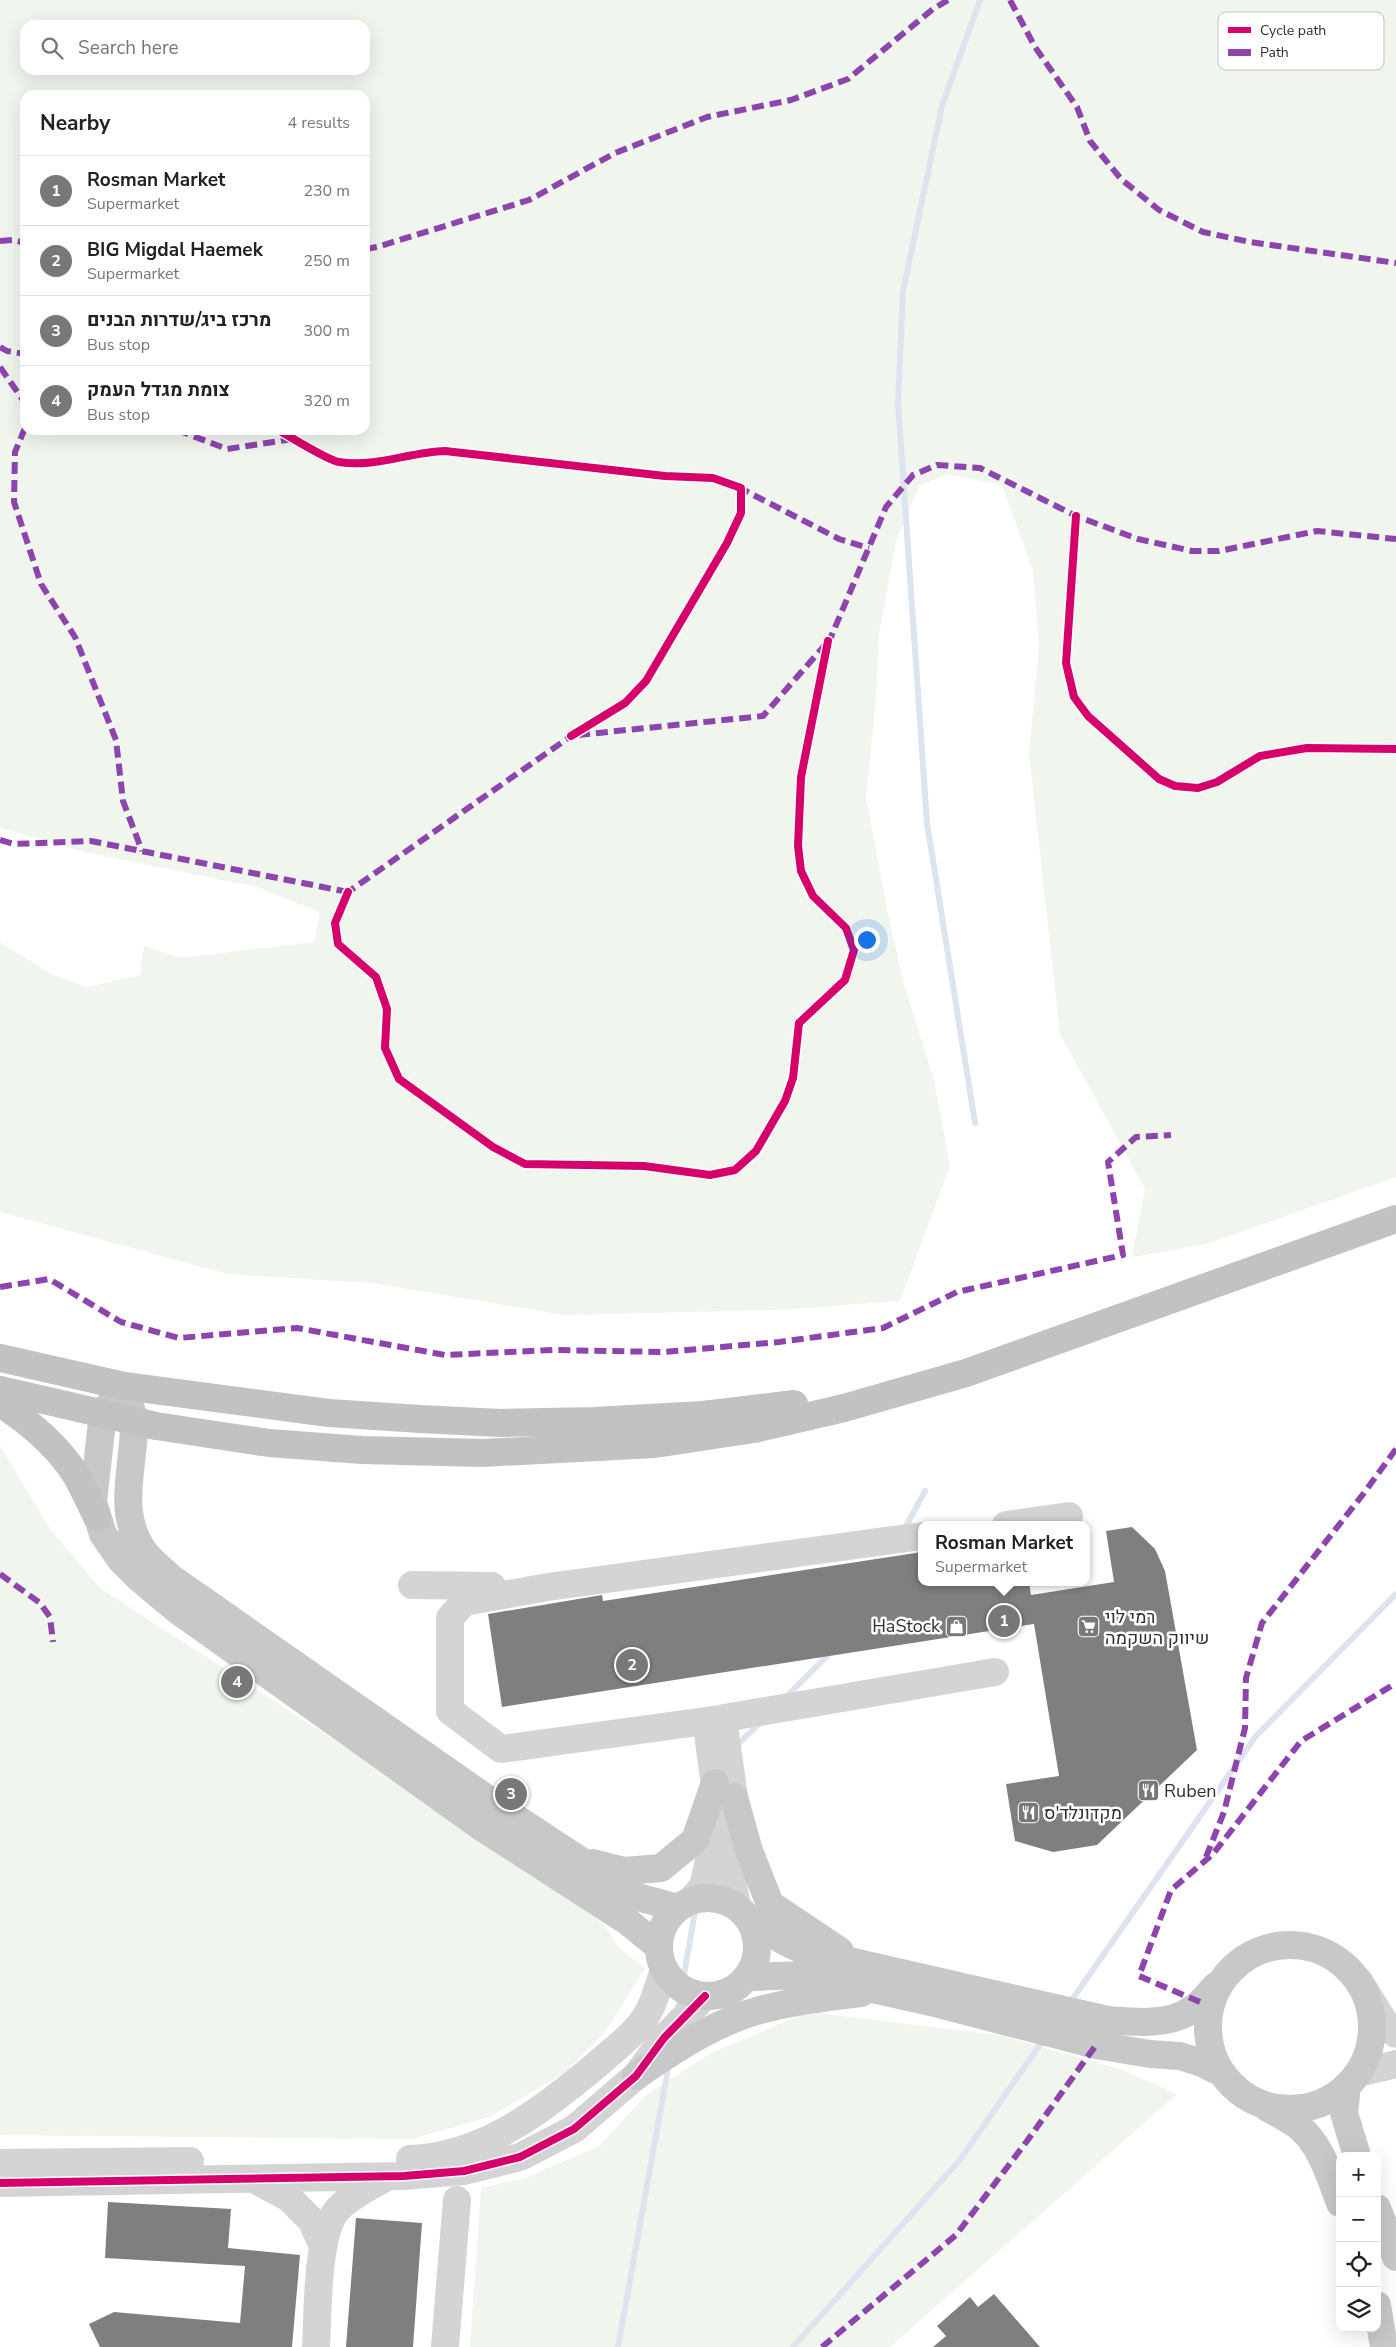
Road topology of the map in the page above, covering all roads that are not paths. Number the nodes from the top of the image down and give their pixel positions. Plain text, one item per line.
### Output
1 (1396, 1219) edge
2 (0, 1358) edge
3 (966, 1373) junction
4 (124, 1386) junction
5 (0, 1390) edge
6 (0, 1403) edge
7 (102, 1413) junction
8 (134, 1420) junction
9 (1069, 1516) dead end
10 (97, 1517) junction
11 (1034, 1521) edge
12 (918, 1537) edge
13 (412, 1585) dead end
14 (548, 1587) junction
15 (995, 1672) dead end
16 (714, 1720) junction
17 (724, 1790) junction
18 (581, 1860) junction
19 (685, 1904) junction
20 (742, 1912) junction
21 (662, 1958) junction
22 (866, 1965) junction
23 (1228, 1974) junction
24 (747, 1977) junction
25 (1359, 1981) junction
26 (878, 1990) junction
27 (706, 1996) junction
28 (1396, 2034) edge
29 (1396, 2064) edge
30 (1222, 2073) junction
31 (636, 2076) junction
32 (1352, 2080) junction
33 (1258, 2102) junction
34 (1356, 2152) edge
35 (0, 2163) edge
36 (388, 2176) junction
37 (253, 2179) junction
38 (0, 2183) edge
39 (1338, 2197) edge
40 (457, 2200) dead end
41 (1381, 2218) edge
42 (322, 2244) junction
43 (1396, 2257) edge
44 (1381, 2329) edge
45 (316, 2347) edge
46 (445, 2347) edge
47 (1384, 2347) edge

1 - 3 highway
2 - 4 highway
3 - 4 highway
3 - 8 highway
4 - 7 main road
4 - 8 main road
5 - 7 highway
6 - 10 highway
7 - 8 highway
7 - 10 main road
8 - 18 main road
9 - 11 street
10 - 21 main road
12 - 14 street
13 - 14 street
14 - 16 street
15 - 16 street
16 - 17 street
17 - 18 main road
17 - 19 street
17 - 20 street
17 - 22 main road
18 - 19 main road
19 - 20 main road
19 - 21 main road
20 - 22 main road
20 - 24 main road
21 - 27 main road
21 - 35 street
22 - 23 main road
23 - 25 main road
23 - 30 main road
24 - 26 main road
24 - 27 main road
25 - 28 street
25 - 32 main road
26 - 30 main road
26 - 31 main road
27 - 31 street
29 - 32 street
30 - 33 main road
31 - 36 street
32 - 33 main road
32 - 34 main road
33 - 39 main road
36 - 37 street
36 - 42 street
37 - 38 street
37 - 42 street
40 - 46 street
41 - 43 main road
42 - 45 street
44 - 47 main road

